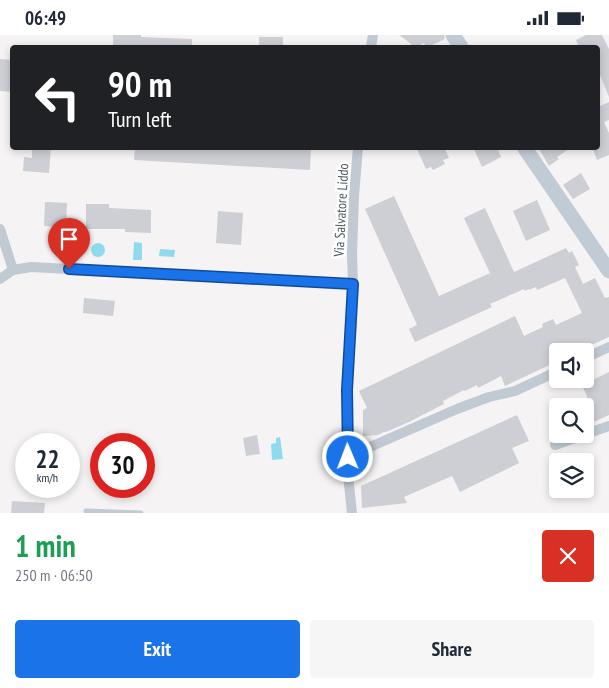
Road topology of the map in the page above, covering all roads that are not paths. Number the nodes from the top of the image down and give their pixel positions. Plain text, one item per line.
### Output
1 (358, 150) edge
2 (526, 150) edge
3 (0, 229) edge
4 (14, 270) junction
5 (609, 271) edge
6 (0, 279) edge
7 (353, 284) junction
8 (609, 347) edge
9 (594, 354) edge
10 (549, 375) edge
11 (609, 425) edge
12 (555, 445) dead end
13 (348, 457) junction
14 (86, 511) dead end
15 (141, 513) edge
16 (352, 513) edge

1 - 7 street, Via Salvatore Liddo
2 - 5 main road
3 - 4 street
4 - 6 street
4 - 7 street
7 - 13 street, Via Salvatore Liddo
8 - 9 street
10 - 13 street
11 - 12 street
13 - 16 street, Via Salvatore Liddo
14 - 15 lane

